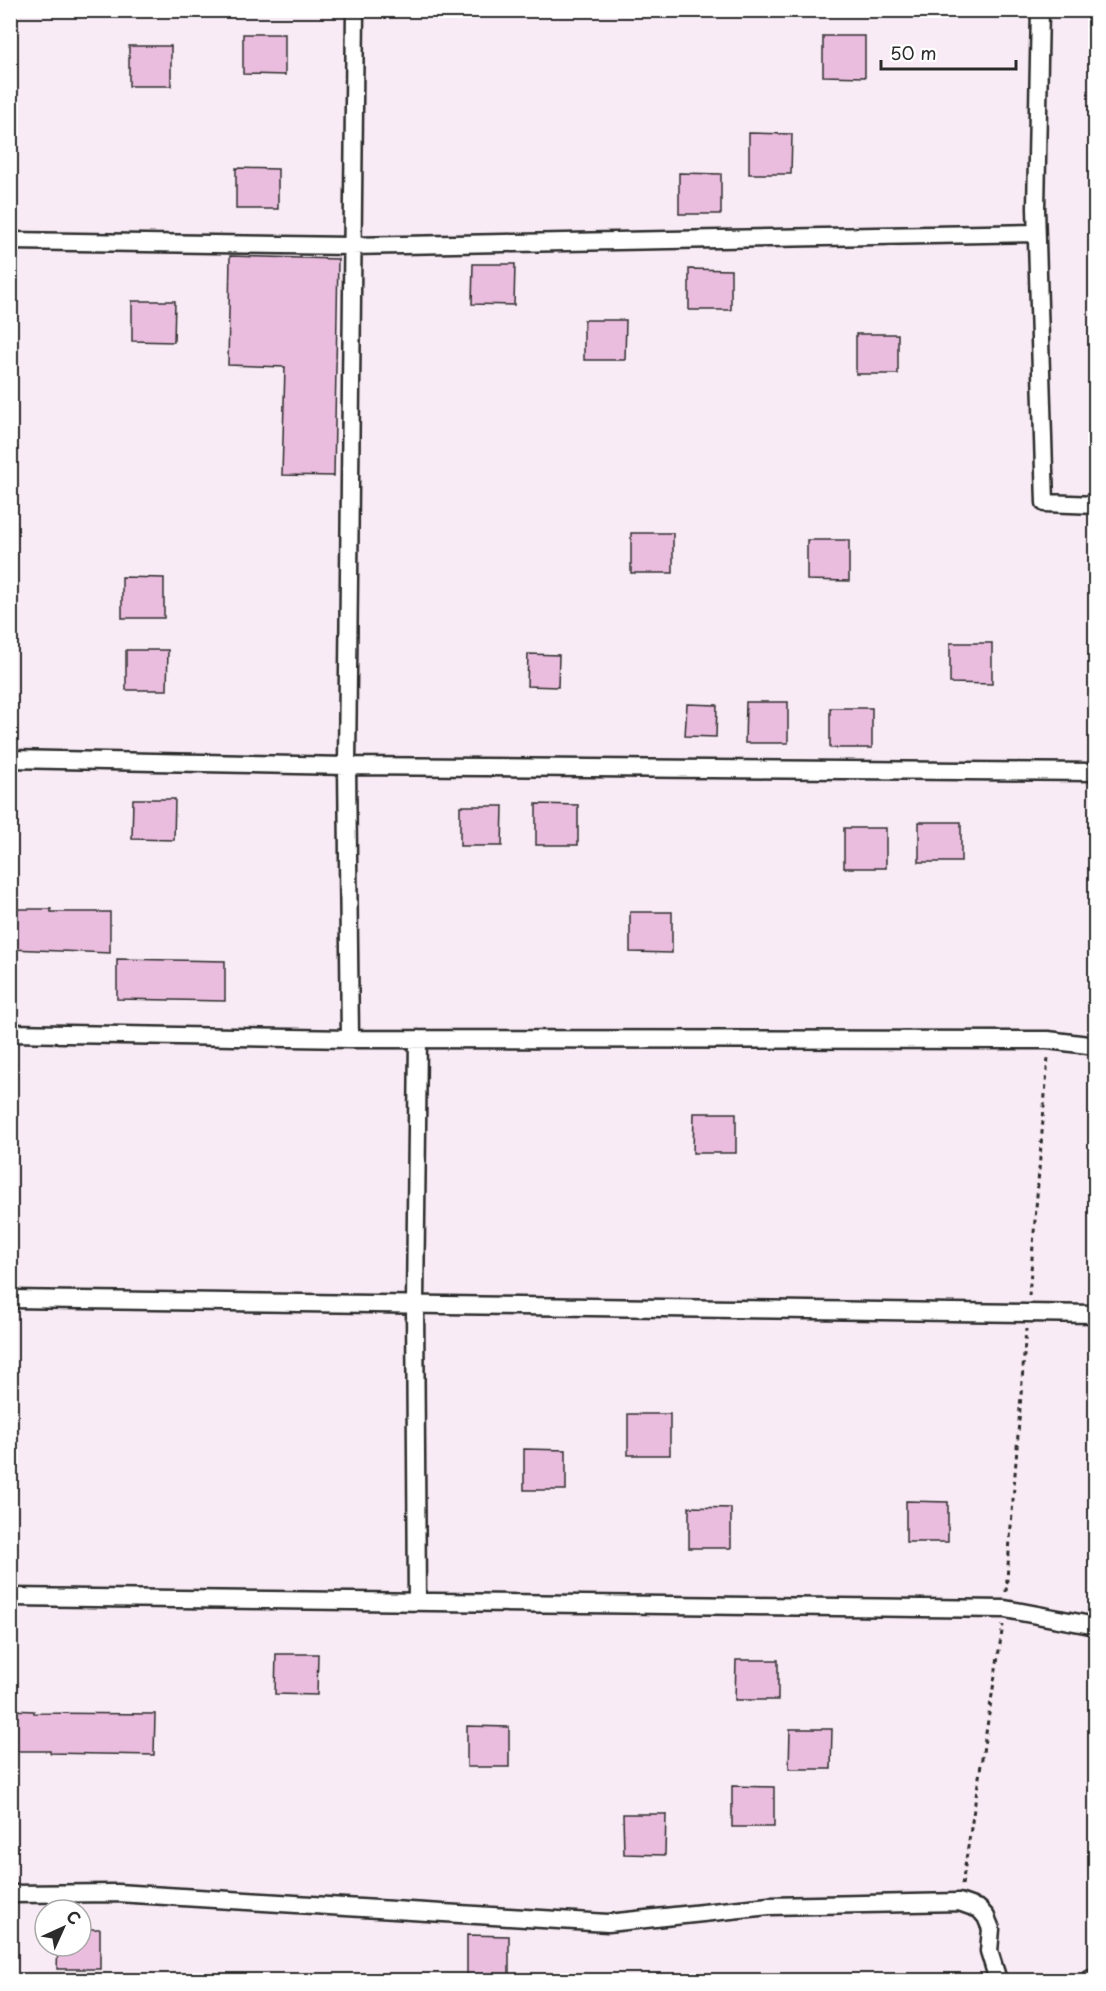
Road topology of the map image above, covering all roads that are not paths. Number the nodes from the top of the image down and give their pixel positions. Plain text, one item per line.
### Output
1 (356, 10) edge
2 (1040, 10) edge
3 (1036, 233) junction
4 (10, 241) edge
5 (351, 246) junction
6 (1095, 505) edge
7 (10, 759) edge
8 (346, 766) junction
9 (1095, 772) edge
10 (10, 1033) edge
11 (350, 1039) junction
12 (418, 1039) junction
13 (1095, 1046) edge
14 (10, 1299) edge
15 (415, 1304) junction
16 (1095, 1314) edge
17 (10, 1597) edge
18 (417, 1602) junction
19 (1095, 1626) edge
20 (10, 1894) edge
21 (1095, 1976) edge
22 (998, 1980) edge
23 (1089, 1980) edge

1 - 5 street
2 - 3 street
3 - 5 street
3 - 6 street
4 - 5 street
5 - 8 street
7 - 8 street
8 - 9 street
8 - 11 street
10 - 11 street
11 - 12 street
12 - 13 street
12 - 15 street
14 - 15 street
15 - 16 street
15 - 18 street
17 - 18 street
18 - 19 street
20 - 22 street
21 - 23 street

